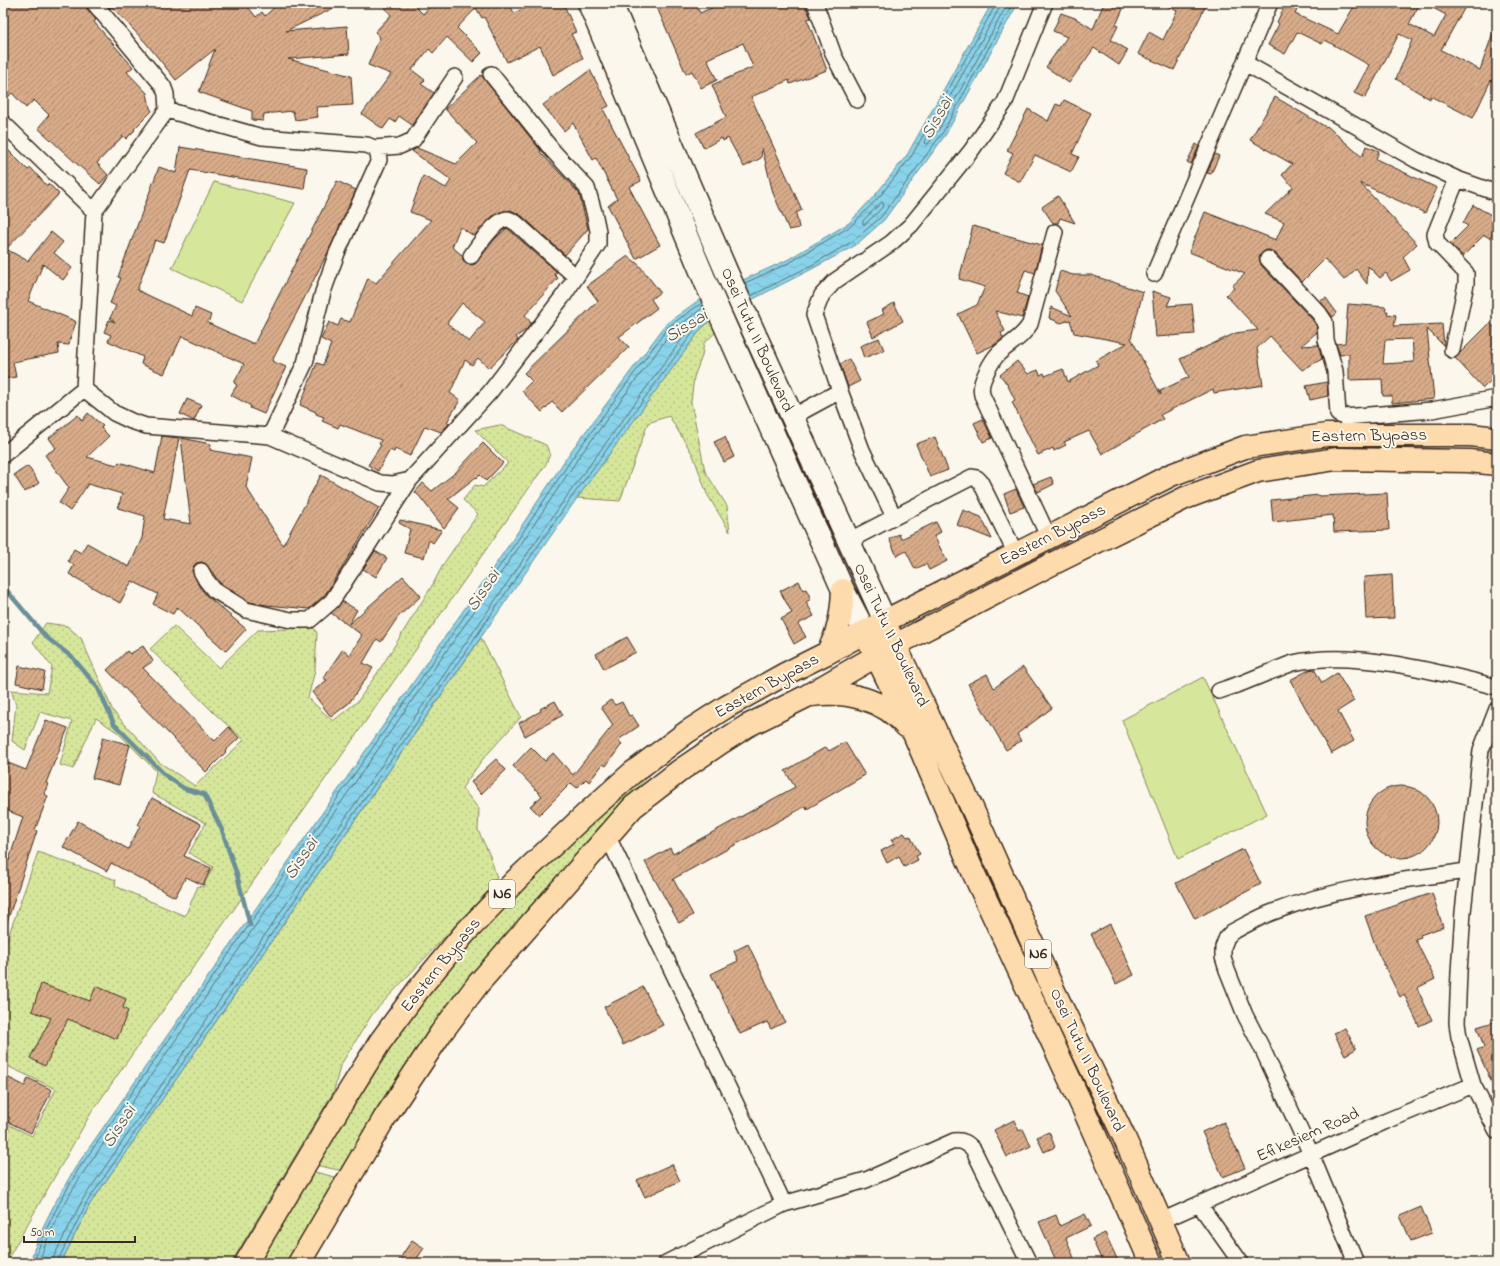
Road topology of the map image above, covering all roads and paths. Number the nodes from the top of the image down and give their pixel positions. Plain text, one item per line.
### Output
1 (94, 3) edge
2 (589, 3) edge
3 (611, 3) edge
4 (815, 3) edge
5 (1045, 3) edge
6 (1270, 3) edge
7 (1245, 63) junction
8 (491, 74) dead end
9 (455, 76) dead end
10 (857, 100) dead end
11 (167, 110) junction
12 (3, 123) edge
13 (374, 148) junction
14 (1457, 179) junction
15 (1497, 193) edge
16 (94, 211) junction
17 (1054, 232) dead end
18 (471, 256) dead end
19 (1268, 259) dead end
20 (1154, 274) dead end
21 (576, 277) junction
22 (1452, 350) dead end
23 (84, 389) junction
24 (840, 391) junction
25 (1497, 398) edge
26 (792, 417) junction
27 (270, 436) junction
28 (1497, 438) edge
29 (3, 455) edge
30 (1497, 464) edge
31 (410, 480) junction
32 (894, 517) junction
33 (1049, 538) junction
34 (848, 541) junction
35 (1016, 554) junction
36 (201, 571) dead end
37 (843, 590) junction
38 (885, 621) junction
39 (865, 632) junction
40 (895, 645) junction
41 (827, 653) junction
42 (876, 656) junction
43 (1497, 687) edge
44 (1219, 691) dead end
45 (805, 697) junction
46 (1497, 709) edge
47 (915, 736) junction
48 (608, 837) junction
49 (1467, 871) junction
50 (1473, 1085) junction
51 (1497, 1131) edge
52 (1311, 1154) junction
53 (784, 1204) junction
54 (1199, 1204) junction
55 (1160, 1221) junction
56 (246, 1263) edge
57 (299, 1263) edge
58 (666, 1263) edge
59 (1029, 1263) edge
60 (1151, 1263) edge
61 (1179, 1263) edge
62 (1241, 1263) edge
63 (1356, 1263) edge

1 - 11 street
2 - 37 main road, Osei Tutu II Boulevard
3 - 26 main road, Osei Tutu II Boulevard
4 - 10 street
5 - 24 street
6 - 7 street
7 - 14 street
7 - 20 street
8 - 21 street
9 - 13 street
11 - 13 street
11 - 16 street
12 - 16 street
13 - 27 street
14 - 15 street
14 - 22 street
16 - 23 street
17 - 33 street
18 - 21 street
19 - 25 street
21 - 31 street
23 - 27 street
23 - 29 street
24 - 26 street
24 - 32 street
26 - 34 main road, Osei Tutu II Boulevard
27 - 31 street
28 - 33 highway, Eastern Bypass
30 - 40 highway, Eastern Bypass
31 - 36 street
32 - 34 street
32 - 35 street
33 - 35 highway, Eastern Bypass
34 - 38 main road, Osei Tutu II Boulevard
35 - 38 highway, Eastern Bypass
37 - 39 main road, Osei Tutu II Boulevard
37 - 41 highway
38 - 39 highway, Eastern Bypass / N6
38 - 40 highway, Osei Tutu II Boulevard / N6
39 - 41 highway, Eastern Bypass / N6
39 - 42 highway, Osei Tutu II Boulevard / N6
40 - 42 highway, Eastern Bypass / N6
40 - 55 highway, Osei Tutu II Boulevard / N6
41 - 56 highway, Eastern Bypass / N6
42 - 45 highway, Eastern Bypass / N6
42 - 47 highway, Osei Tutu II Boulevard / N6
43 - 44 street
45 - 47 highway
45 - 48 highway, Eastern Bypass / N6
46 - 49 street
47 - 60 highway, Osei Tutu II Boulevard / N6
48 - 53 street
48 - 57 highway, Eastern Bypass / N6
49 - 50 street
49 - 52 street
50 - 51 street
50 - 52 street, Efikesiem Road
52 - 54 street, Efikesiem Road
52 - 63 street
53 - 58 street
53 - 59 street
54 - 55 street, Efikesiem Road
54 - 62 street
55 - 61 highway, Osei Tutu II Boulevard / N6

